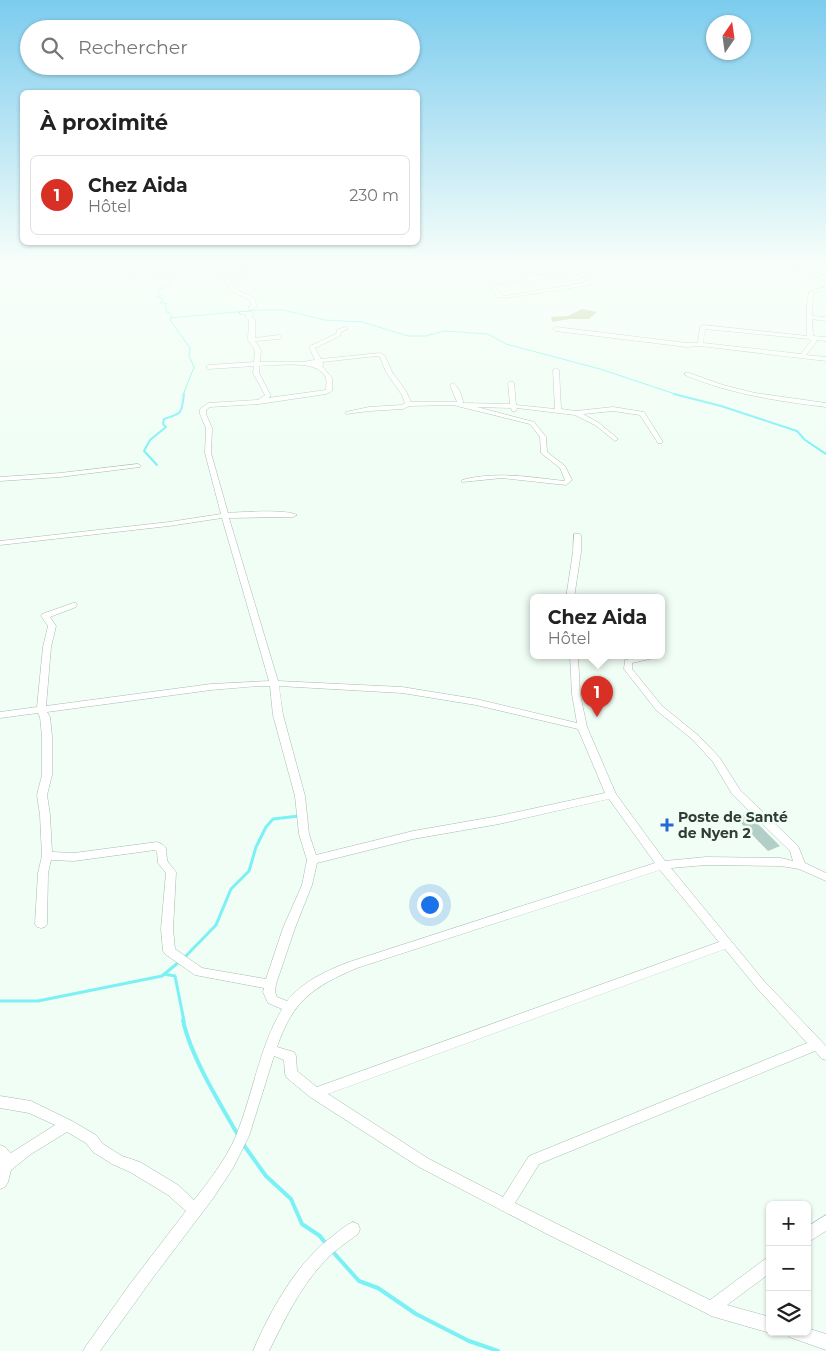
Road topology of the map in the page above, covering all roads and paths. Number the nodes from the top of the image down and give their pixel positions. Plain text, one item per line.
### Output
1 (252, 330) edge
2 (343, 330) edge
3 (564, 330) edge
4 (702, 330) edge
5 (736, 330) edge
6 (810, 330) edge
7 (279, 337) dead end
8 (810, 337) junction
9 (826, 339) edge
10 (252, 340) junction
11 (700, 344) junction
12 (803, 355) junction
13 (826, 359) edge
14 (320, 364) junction
15 (257, 365) junction
16 (209, 367) dead end
17 (556, 370) dead end
18 (687, 374) dead end
19 (511, 383) dead end
20 (453, 385) dead end
21 (259, 402) junction
22 (408, 404) junction
23 (460, 405) junction
24 (826, 405) edge
25 (513, 406) junction
26 (558, 411) junction
27 (348, 413) dead end
28 (576, 413) junction
29 (515, 419) junction
30 (615, 439) dead end
31 (660, 442) dead end
32 (138, 466) dead end
33 (0, 479) edge
34 (464, 481) dead end
35 (293, 515) dead end
36 (223, 516) junction
37 (577, 536) dead end
38 (0, 543) edge
39 (571, 594) edge
40 (72, 606) dead end
41 (574, 659) edge
42 (640, 659) edge
43 (274, 684) junction
44 (41, 710) junction
45 (0, 715) edge
46 (582, 727) junction
47 (611, 795) junction
48 (47, 856) junction
49 (312, 860) junction
50 (662, 865) junction
51 (801, 866) junction
52 (826, 877) edge
53 (41, 924) dead end
54 (727, 944) junction
55 (270, 984) junction
56 (290, 1007) junction
57 (270, 1050) junction
58 (821, 1050) edge
59 (315, 1093) junction
60 (0, 1102) edge
61 (67, 1125) junction
62 (0, 1151) edge
63 (4, 1167) junction
64 (0, 1182) edge
65 (506, 1205) junction
66 (195, 1210) junction
67 (826, 1222) edge
68 (354, 1229) dead end
69 (811, 1233) edge
70 (766, 1267) edge
71 (711, 1308) junction
72 (766, 1324) edge
73 (807, 1336) edge
74 (826, 1342) edge
75 (91, 1351) edge
76 (261, 1351) edge

1 - 10 street
2 - 14 street
3 - 11 street
4 - 11 street
5 - 8 street
6 - 8 street
7 - 10 street
8 - 9 street
8 - 12 street
10 - 15 street
11 - 12 street
12 - 13 street
14 - 15 street
14 - 21 street
14 - 22 street
15 - 16 street
15 - 21 street
17 - 26 street
18 - 24 street
19 - 25 street
20 - 23 street
21 - 36 street
22 - 23 street
22 - 27 street
23 - 25 street
23 - 29 street
25 - 26 street
25 - 29 street
26 - 28 street
28 - 30 street
28 - 31 street
29 - 34 street
32 - 33 street
35 - 36 street
36 - 38 street
36 - 43 street
37 - 39 street
40 - 44 street
41 - 46 street
42 - 51 street
43 - 44 street
43 - 46 street
43 - 49 street
44 - 45 street
44 - 48 street
46 - 47 street
47 - 49 street
47 - 50 street
48 - 53 street
48 - 55 street
49 - 55 street
50 - 51 street
50 - 54 street
50 - 56 street
51 - 52 street
54 - 58 street
54 - 59 street
55 - 56 street
56 - 57 street
57 - 59 street
57 - 66 street
58 - 65 street
59 - 65 street
60 - 61 street
61 - 63 street
61 - 66 street
62 - 63 street
63 - 64 street
65 - 71 street
66 - 75 street
67 - 69 street
68 - 76 street
70 - 71 street
71 - 72 street
73 - 74 street

